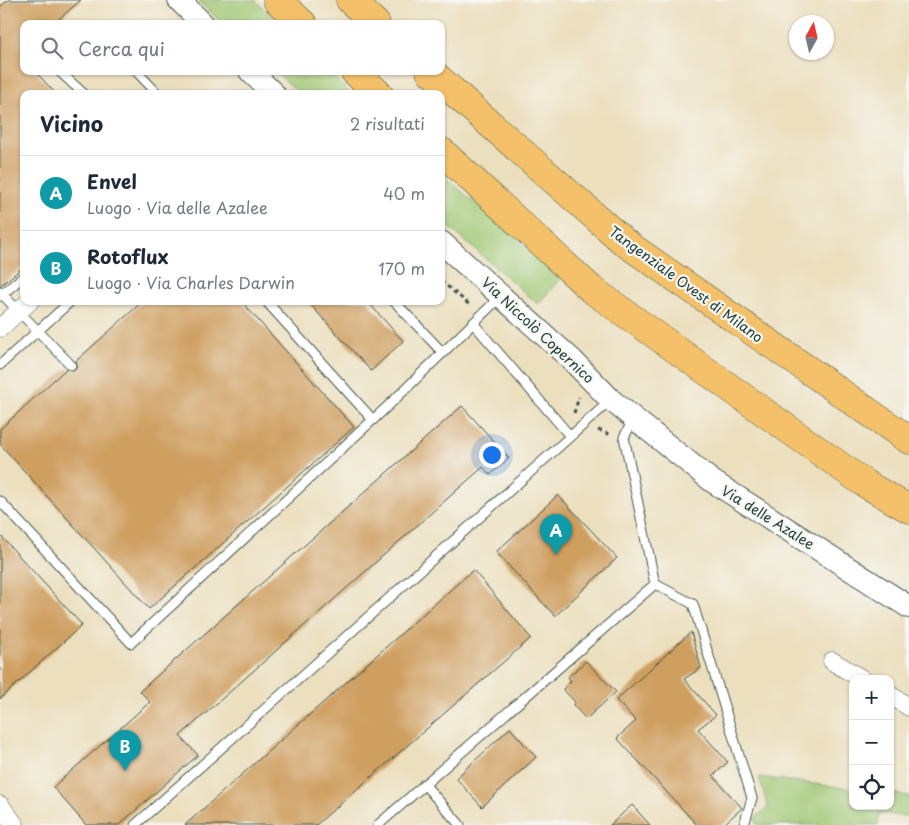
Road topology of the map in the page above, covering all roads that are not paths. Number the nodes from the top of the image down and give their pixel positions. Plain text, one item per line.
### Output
1 (179, 0) edge
2 (277, 0) edge
3 (350, 0) edge
4 (199, 20) edge
5 (299, 20) edge
6 (372, 20) edge
7 (63, 75) edge
8 (140, 75) edge
9 (254, 75) edge
10 (358, 75) edge
11 (435, 75) edge
12 (80, 90) edge
13 (154, 90) edge
14 (267, 90) edge
15 (375, 90) edge
16 (445, 155) edge
17 (445, 246) edge
18 (20, 279) edge
19 (1, 294) edge
20 (501, 296) junction
21 (20, 304) edge
22 (67, 305) edge
23 (270, 305) edge
24 (398, 305) edge
25 (24, 306) edge
26 (473, 323) junction
27 (0, 328) edge
28 (38, 331) junction
29 (443, 353) junction
30 (0, 365) edge
31 (71, 365) dead end
32 (611, 400) junction
33 (634, 419) junction
34 (373, 420) junction
35 (570, 436) junction
36 (909, 440) edge
37 (0, 502) edge
38 (909, 509) edge
39 (234, 534) dead end
40 (242, 541) junction
41 (654, 584) junction
42 (909, 607) edge
43 (832, 661) dead end
44 (855, 675) edge
45 (894, 698) edge
46 (909, 707) edge
47 (424, 784) junction
48 (0, 806) edge
49 (15, 825) edge
50 (135, 825) edge
51 (378, 825) edge
52 (460, 825) edge
53 (744, 825) edge

1 - 4 street
2 - 5 highway
3 - 6 highway
7 - 12 lane
8 - 13 lane
9 - 14 street
10 - 15 highway
11 - 36 highway, Tangenziale Ovest di Milano
16 - 38 highway
17 - 20 street, Via Niccolò Copernico
18 - 19 lane
19 - 21 lane
20 - 26 lane
20 - 32 street, Via Niccolò Copernico
22 - 28 lane
23 - 34 lane
24 - 29 lane
25 - 27 street
25 - 28 lane
26 - 29 lane
26 - 35 lane
28 - 30 lane
28 - 31 lane
29 - 34 lane
32 - 33 street, Via Niccolò Copernico
32 - 35 lane
33 - 41 lane
33 - 42 street, Via delle Azalee
34 - 40 lane
35 - 50 lane
37 - 40 lane
39 - 40 lane
41 - 47 lane
41 - 53 lane
43 - 44 street
45 - 46 street
47 - 51 lane
47 - 52 lane
48 - 49 street

